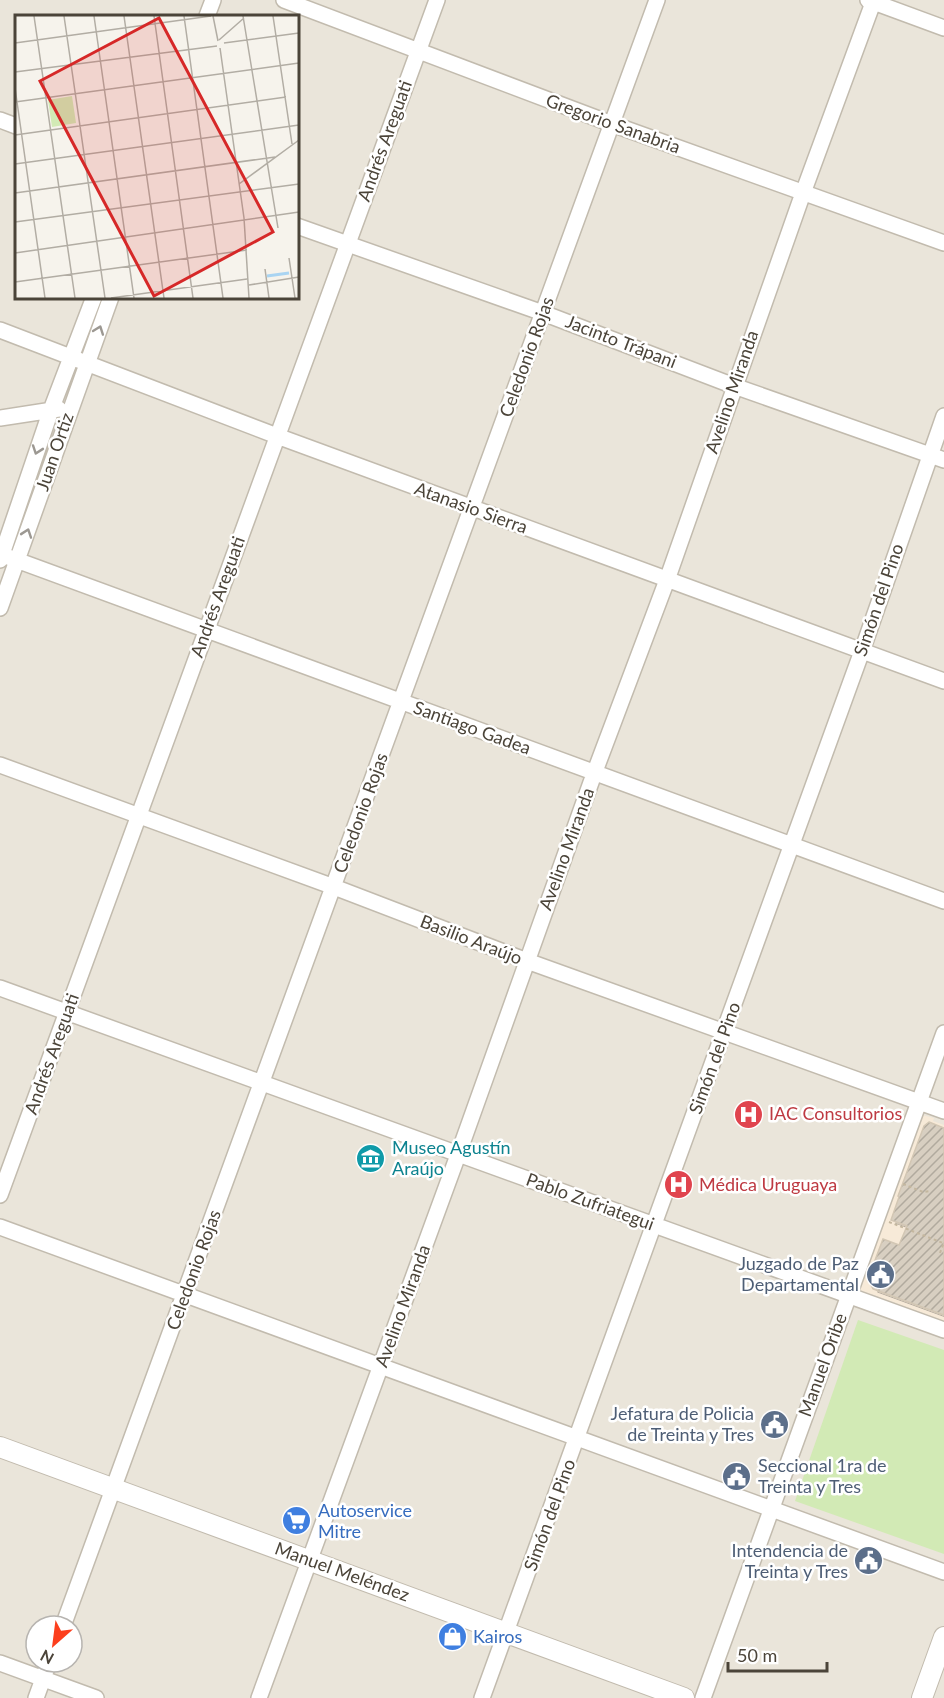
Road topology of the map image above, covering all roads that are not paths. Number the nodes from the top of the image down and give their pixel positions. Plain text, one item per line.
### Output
1 (213, 0) edge
2 (284, 0) edge
3 (436, 0) edge
4 (657, 0) edge
5 (872, 1) edge
6 (207, 15) edge
7 (944, 28) edge
8 (418, 51) junction
9 (0, 120) edge
10 (612, 124) junction
11 (15, 126) edge
12 (803, 193) junction
13 (298, 226) edge
14 (944, 243) edge
15 (347, 244) junction
16 (94, 298) edge
17 (111, 298) edge
18 (543, 313) junction
19 (0, 330) edge
20 (71, 357) junction
21 (87, 364) junction
22 (734, 386) junction
23 (71, 408) junction
24 (51, 410) junction
25 (944, 416) edge
26 (0, 418) edge
27 (277, 436) junction
28 (937, 458) edge
29 (472, 508) junction
30 (1, 556) edge
31 (17, 560) junction
32 (667, 580) junction
33 (0, 608) edge
34 (206, 630) junction
35 (862, 651) junction
36 (944, 681) edge
37 (401, 702) junction
38 (0, 765) edge
39 (594, 774) junction
40 (138, 816) junction
41 (792, 845) junction
42 (333, 887) junction
43 (944, 901) edge
44 (527, 961) junction
45 (0, 988) edge
46 (67, 1012) junction
47 (725, 1031) junction
48 (944, 1033) edge
49 (262, 1083) junction
50 (919, 1102) junction
51 (944, 1111) edge
52 (459, 1155) junction
53 (0, 1195) edge
54 (654, 1225) junction
55 (0, 1227) edge
56 (185, 1294) junction
57 (849, 1295) junction
58 (944, 1330) edge
59 (381, 1367) junction
60 (578, 1438) junction
61 (0, 1447) edge
62 (114, 1489) junction
63 (771, 1509) junction
64 (310, 1560) junction
65 (944, 1572) edge
66 (67, 1614) edge
67 (507, 1633) junction
68 (944, 1637) edge
69 (0, 1663) edge
70 (45, 1674) edge
71 (43, 1679) junction
72 (36, 1698) edge
73 (96, 1698) edge
74 (259, 1698) edge
75 (482, 1698) edge
76 (684, 1698) edge
77 (703, 1698) edge
78 (922, 1698) edge

1 - 6 street
2 - 8 street, Gregorio Sanabria
3 - 8 street, Andrés Areguati
4 - 10 street, Celedonio Rojas
5 - 7 street
5 - 12 street, Avelino Miranda
8 - 10 street, Gregorio Sanabria
8 - 15 street, Andrés Areguati
9 - 11 street
10 - 12 street, Gregorio Sanabria
10 - 18 street, Celedonio Rojas
12 - 14 street, Gregorio Sanabria
12 - 22 street, Avelino Miranda
13 - 15 street, Jacinto Trápani
15 - 18 street, Jacinto Trápani
15 - 27 street, Andrés Areguati
16 - 20 street, Juan Ortiz
21 -> 17 street, Juan Ortiz
18 - 22 street, Jacinto Trápani
18 - 29 street, Celedonio Rojas
19 - 20 street, Atanasio Sierra
20 - 21 street, Atanasio Sierra
20 - 24 street, Juan Ortiz
21 - 23 street, Juan Ortiz
21 - 27 street, Atanasio Sierra
22 - 28 street, Jacinto Trápani
22 - 32 street, Avelino Miranda
23 - 24 street
31 -> 23 street, Juan Ortiz
24 - 26 street
24 -> 30 street, Juan Ortiz
25 - 28 street, Simón del Pino
27 - 29 street, Atanasio Sierra
27 - 34 street, Andrés Areguati
28 - 35 street, Simón del Pino
29 - 32 street, Atanasio Sierra
29 - 37 street, Celedonio Rojas
30 - 31 street, Santiago Gadea
31 - 33 street, Juan Ortiz
31 - 34 street, Santiago Gadea
32 - 35 street, Atanasio Sierra
32 - 39 street, Avelino Miranda
34 - 37 street, Santiago Gadea
34 - 40 street, Andrés Areguati
35 - 36 street, Atanasio Sierra
35 - 41 street, Simón del Pino
37 - 39 street, Santiago Gadea
37 - 42 street, Celedonio Rojas
38 - 40 street, Basilio Araújo
39 - 41 street, Santiago Gadea
39 - 44 street, Avelino Miranda
40 - 42 street, Basilio Araújo
40 - 46 street, Andrés Areguati
41 - 43 street, Santiago Gadea
41 - 47 street, Simón del Pino
42 - 44 street, Basilio Araújo
42 - 49 street, Celedonio Rojas
44 - 47 street, Basilio Araújo
44 - 52 street, Avelino Miranda
45 - 46 street, Pablo Zufriategui
46 - 49 street, Pablo Zufriategui
46 - 53 street, Andrés Areguati
47 - 50 street, Basilio Araújo
47 - 54 street, Simón del Pino
48 - 50 street, Manuel Oribe
49 - 52 street, Pablo Zufriategui
49 - 56 street, Celedonio Rojas
50 - 51 street, Basilio Araújo
50 - 57 street, Manuel Oribe
52 - 54 street, Pablo Zufriategui
52 - 59 street, Avelino Miranda
54 - 57 street, Pablo Zufriategui
54 - 60 street, Simón del Pino
55 - 56 street
56 - 59 street
56 - 62 street, Celedonio Rojas
57 - 58 street, Pablo Zufriategui
57 - 63 street, Manuel Oribe
59 - 60 street
59 - 64 street, Avelino Miranda
60 - 63 street
60 - 67 street, Simón del Pino
61 - 62 street, Manuel Meléndez
62 - 64 street, Manuel Meléndez
62 - 66 street, Celedonio Rojas
63 - 65 street
63 - 77 street, Manuel Oribe
64 - 67 street, Manuel Meléndez
64 - 74 street, Avelino Miranda
67 - 75 street, Simón del Pino
67 - 76 street, Manuel Meléndez
68 - 78 street
69 - 71 street
70 - 71 street
71 - 72 street
71 - 73 street

